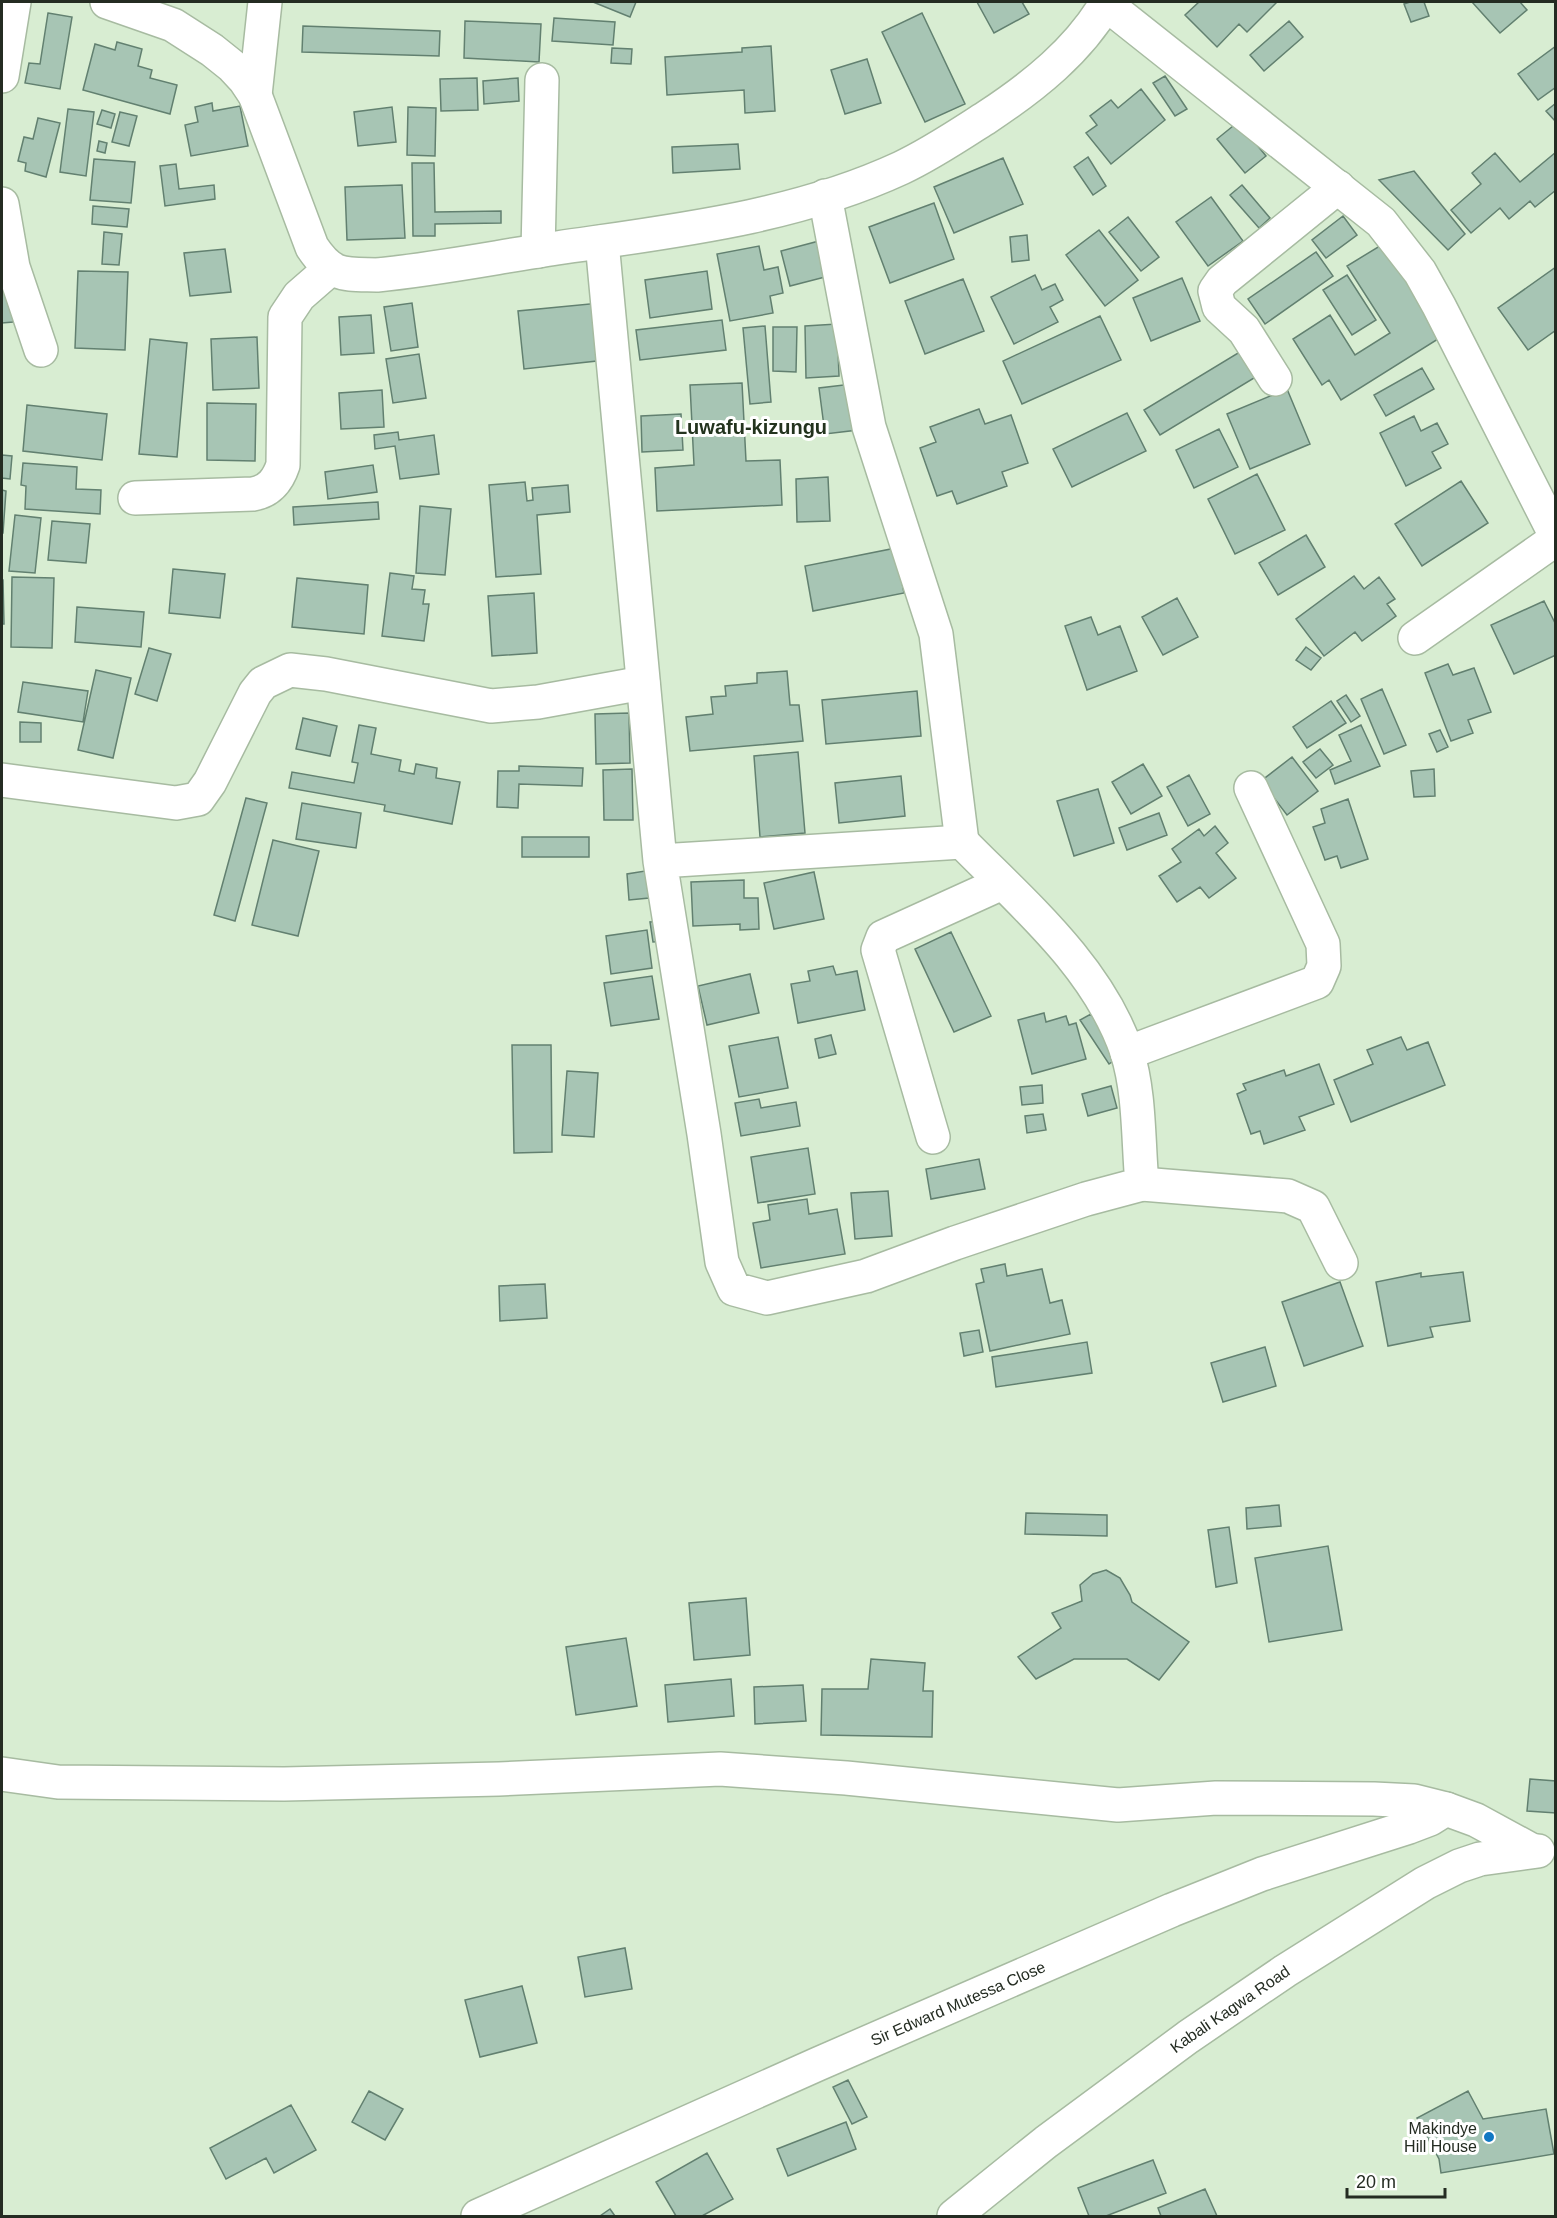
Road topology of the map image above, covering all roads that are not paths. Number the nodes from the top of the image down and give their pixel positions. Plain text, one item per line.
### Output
1 (14, 2) edge
2 (106, 2) edge
3 (265, 2) edge
4 (1106, 3) edge
5 (147, 8) edge
6 (2, 76) edge
7 (542, 80) dead end
8 (255, 95) junction
9 (1338, 187) junction
10 (825, 196) junction
11 (2, 204) edge
12 (602, 242) junction
13 (538, 251) junction
14 (330, 269) junction
15 (41, 350) dead end
16 (1275, 379) dead end
17 (135, 498) dead end
18 (1556, 538) edge
19 (1415, 638) dead end
20 (643, 683) junction
21 (2, 780) edge
22 (1251, 788) dead end
23 (962, 842) junction
24 (660, 861) junction
25 (1002, 883) junction
26 (1127, 1053) junction
27 (933, 1137) dead end
28 (1142, 1184) junction
29 (1341, 1263) dead end
30 (2, 1774) edge
31 (1446, 1809) junction
32 (1544, 1851) edge
33 (478, 2217) edge
34 (954, 2217) edge

1 - 6 street
2 - 5 street
3 - 8 street
4 - 9 street
4 - 10 street
5 - 8 street
7 - 13 street
8 - 14 street
9 - 16 street
9 - 18 street
10 - 12 street
10 - 23 street
11 - 15 street
12 - 13 street
12 - 20 street
13 - 14 street
14 - 17 street
18 - 19 street
20 - 21 street
20 - 24 street
22 - 26 street
23 - 24 street
23 - 25 street
24 - 28 street
25 - 26 street
25 - 27 street
26 - 28 street
28 - 29 street
30 - 31 street
31 - 32 street
31 - 33 street, Sir Edward Mutessa Close
32 - 34 street, Kabali Kagwa Road

